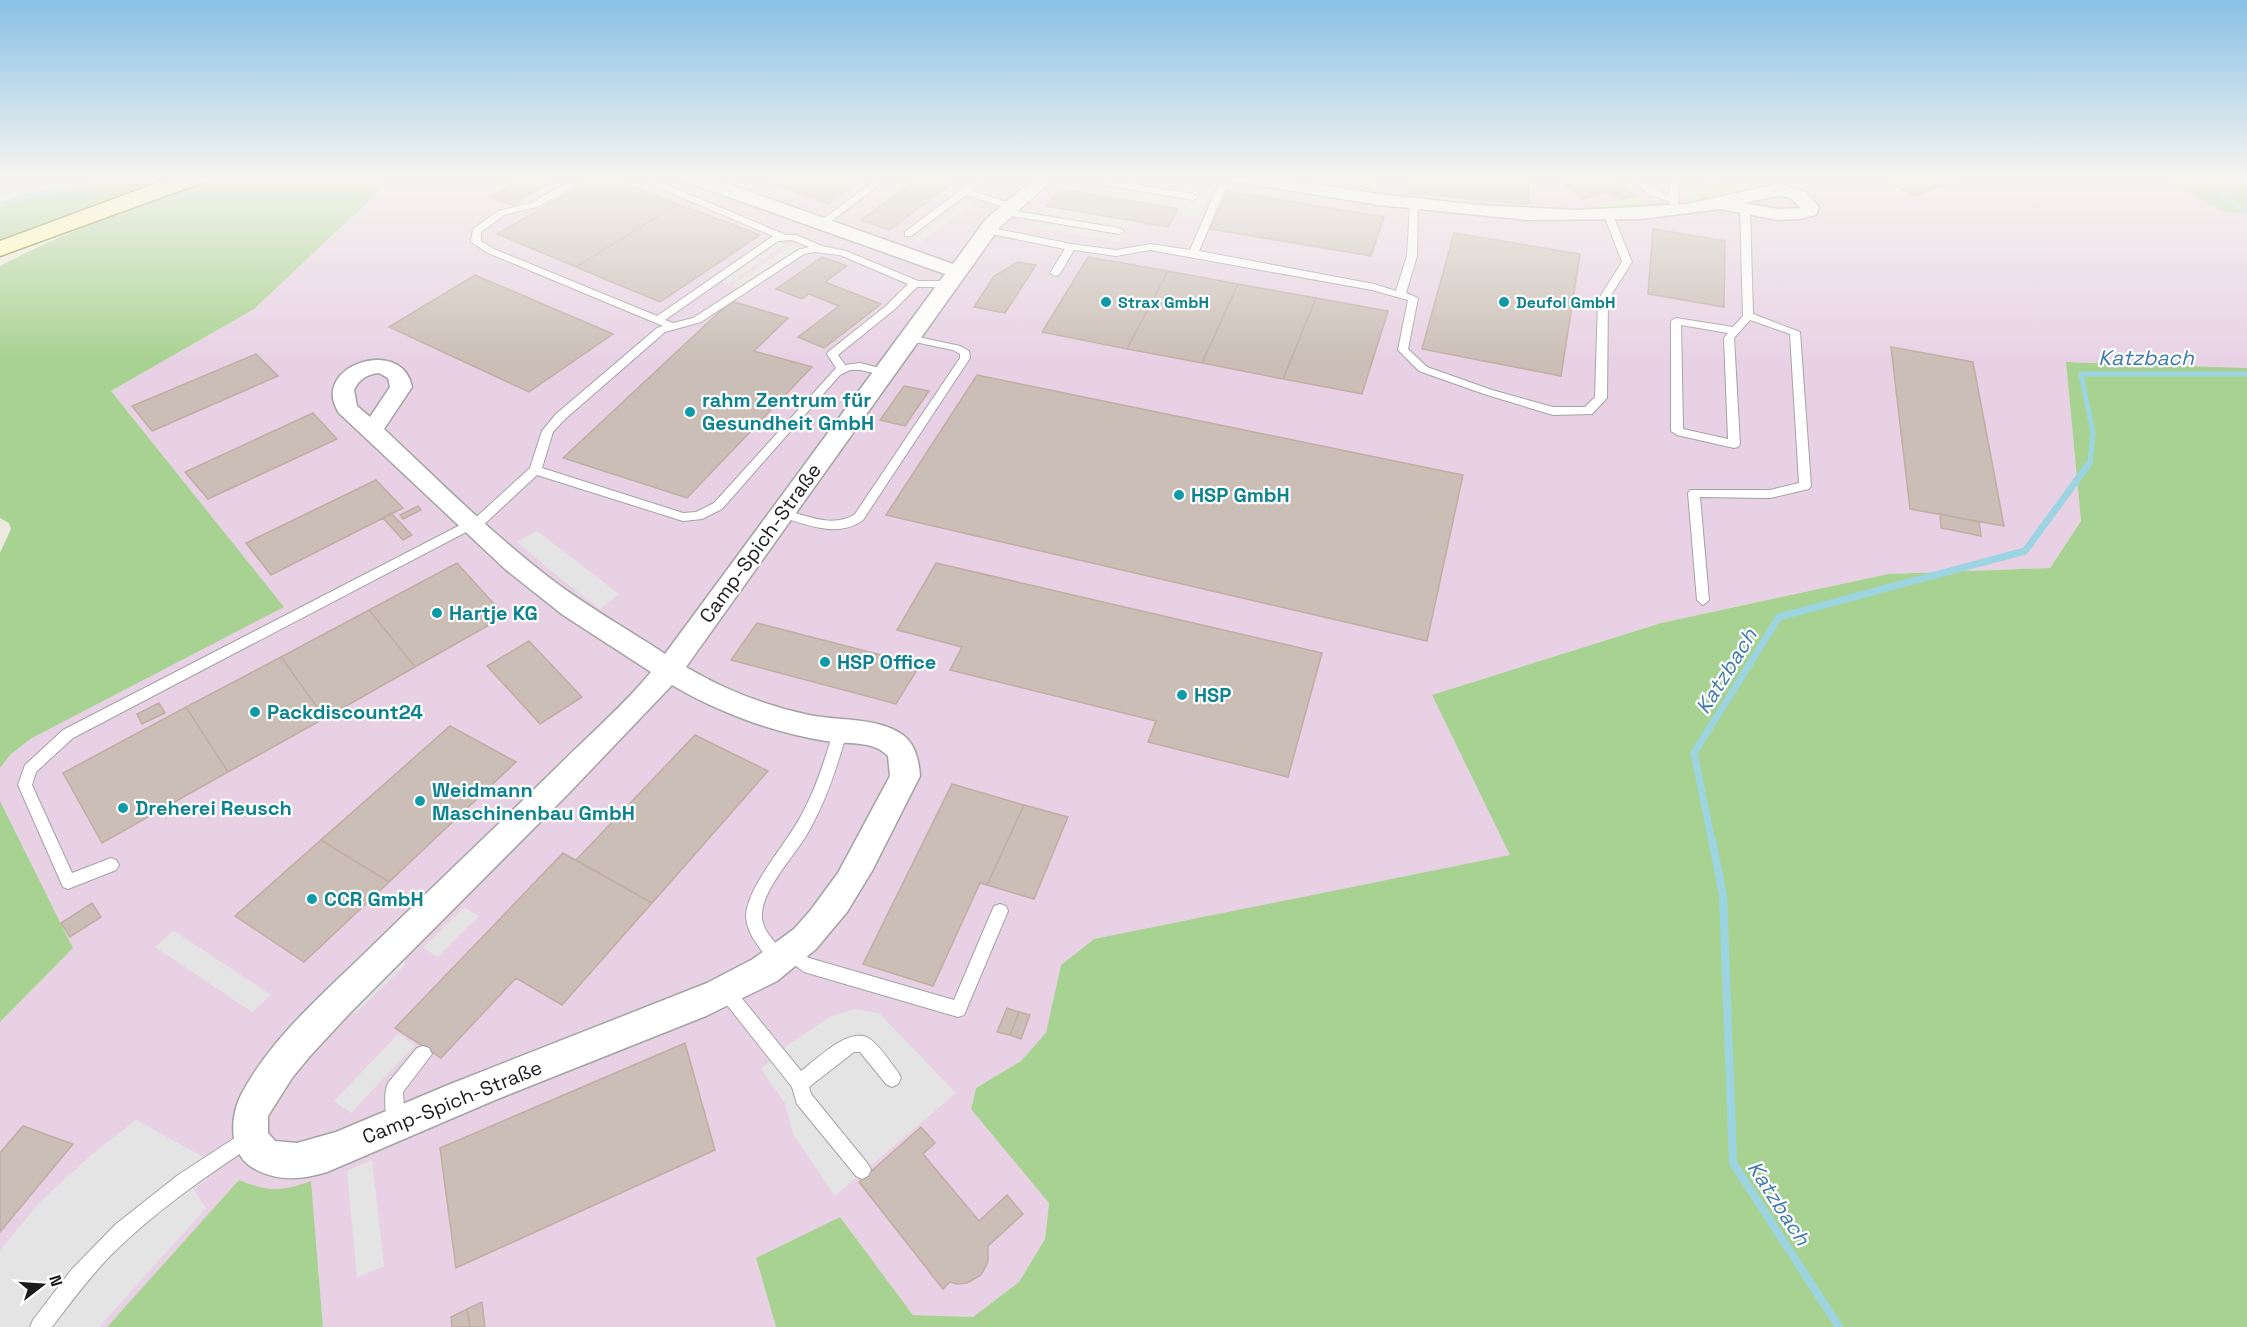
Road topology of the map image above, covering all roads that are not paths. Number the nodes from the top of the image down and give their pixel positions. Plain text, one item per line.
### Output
1 (30, 238) edge
2 (476, 238) edge
3 (779, 238) edge
4 (795, 238) edge
5 (856, 238) edge
6 (981, 238) edge
7 (1026, 238) edge
8 (1200, 238) edge
9 (1413, 238) edge
10 (1618, 238) edge
11 (1746, 238) edge
12 (1071, 247) junction
13 (820, 248) junction
14 (0, 249) edge
15 (1193, 253) junction
16 (1055, 273) dead end
17 (953, 278) junction
18 (915, 283) junction
19 (1400, 295) junction
20 (1748, 316) junction
21 (657, 321) junction
22 (673, 327) junction
23 (1735, 331) junction
24 (909, 338) junction
25 (842, 369) junction
26 (884, 372) junction
27 (372, 430) dead end
28 (535, 470) junction
29 (782, 513) junction
30 (472, 526) junction
31 (1703, 600) dead end
32 (669, 669) junction
33 (840, 732) junction
34 (111, 865) dead end
35 (1000, 911) dead end
36 (786, 956) junction
37 (725, 990) junction
38 (423, 1054) dead end
39 (892, 1078) dead end
40 (800, 1083) junction
41 (396, 1123) junction
42 (252, 1136) junction
43 (862, 1170) dead end
44 (40, 1327) edge

1 - 14 street
2 - 21 lane
3 - 21 lane
4 - 13 lane
5 - 17 street
6 - 17 street, Camp-Spich-Straße
7 - 12 lane
8 - 15 lane
9 - 19 lane
10 - 19 lane
11 - 20 lane
12 - 15 lane
12 - 16 lane
13 - 18 lane
13 - 22 lane
15 - 19 lane
17 - 18 lane
17 - 24 street, Camp-Spich-Straße
18 - 25 lane
20 - 23 lane
20 - 31 lane
21 - 22 lane
22 - 28 lane
23 - 23 lane
24 - 26 street, Camp-Spich-Straße
24 - 29 lane
25 - 26 lane
25 - 28 lane
26 - 29 street, Camp-Spich-Straße
27 - 30 street, Camp-Spich-Straße
28 - 30 lane
29 - 32 street, Camp-Spich-Straße
30 - 32 street, Camp-Spich-Straße
30 - 34 lane
32 - 33 street, Camp-Spich-Straße
32 - 42 street, Camp-Spich-Straße
33 - 36 lane
33 - 36 street, Camp-Spich-Straße
35 - 36 lane
36 - 37 street, Camp-Spich-Straße
37 - 40 lane
37 - 41 street, Camp-Spich-Straße
38 - 41 lane
39 - 40 lane
40 - 43 lane
41 - 42 street, Camp-Spich-Straße
42 - 44 lane

